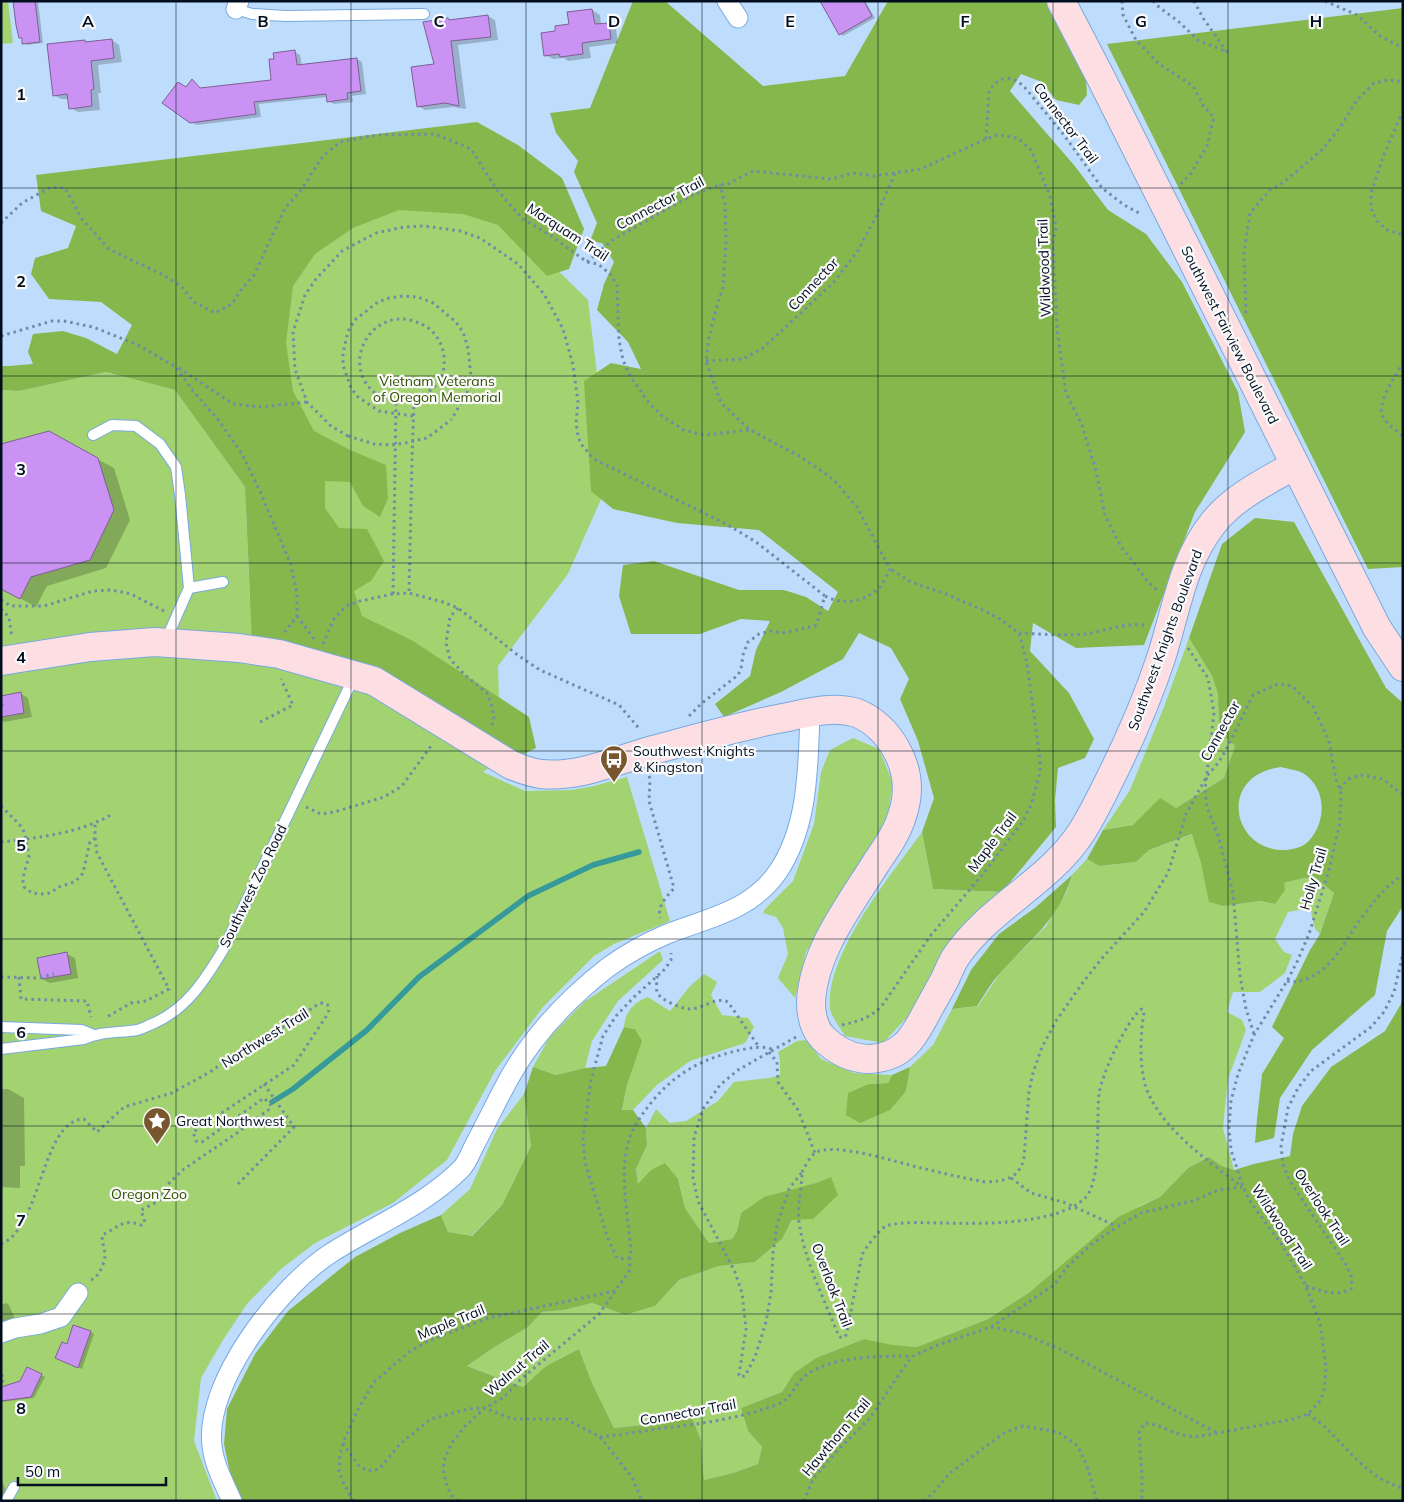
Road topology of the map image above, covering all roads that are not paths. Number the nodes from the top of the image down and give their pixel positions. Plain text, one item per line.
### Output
1 (727, 1) edge
2 (1060, 1) edge
3 (238, 5) edge
4 (424, 14) dead end
5 (738, 18) dead end
6 (93, 435) dead end
7 (1296, 465) junction
8 (223, 582) dead end
9 (189, 588) junction
10 (170, 632) junction
11 (1, 661) edge
12 (1403, 667) edge
13 (356, 675) junction
14 (810, 713) junction
15 (1, 1027) edge
16 (94, 1035) junction
17 (1, 1049) edge
18 (78, 1293) road end
19 (1, 1333) edge
20 (14, 1487) dead end
21 (6, 1501) edge
22 (232, 1501) edge

1 - 5 street
2 - 7 street, Southwest Fairview Boulevard
3 - 4 lane
6 - 9 lane
7 - 12 street, Southwest Fairview Boulevard
7 - 14 street, Southwest Knights Boulevard
8 - 9 lane
9 - 10 lane
10 - 11 street, Southwest Knights Boulevard
10 - 13 street, Southwest Knights Boulevard
13 - 14 street, Southwest Knights Boulevard
13 - 16 lane, Southwest Zoo Road
14 - 22 street
15 - 16 lane, Southwest Zoo Road
16 - 17 lane, Southwest Zoo Road
18 - 19 street
20 - 21 lane

